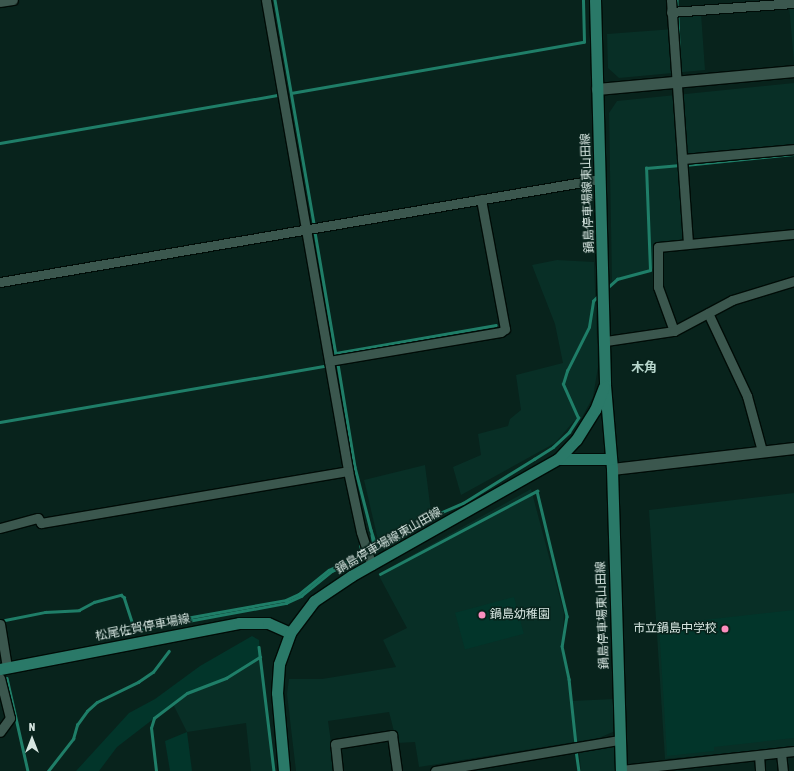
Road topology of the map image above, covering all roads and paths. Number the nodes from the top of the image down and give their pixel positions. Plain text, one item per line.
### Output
1 (13, 0) edge
2 (266, 0) edge
3 (594, 0) edge
4 (670, 0) edge
5 (0, 2) edge
6 (794, 3) edge
7 (671, 12) junction
8 (794, 72) edge
9 (674, 82) junction
10 (598, 89) junction
11 (794, 149) edge
12 (682, 163) junction
13 (600, 179) junction
14 (481, 199) junction
15 (306, 229) junction
16 (794, 234) edge
17 (688, 243) junction
18 (794, 281) edge
19 (0, 282) edge
20 (708, 313) junction
21 (674, 331) junction
22 (606, 341) junction
23 (328, 361) junction
24 (605, 385) junction
25 (794, 448) edge
26 (762, 451) junction
27 (558, 459) junction
28 (612, 464) junction
29 (348, 471) junction
30 (0, 528) edge
31 (372, 565) junction
32 (0, 624) edge
33 (290, 632) junction
34 (4, 668) edge
35 (0, 678) edge
36 (0, 732) edge
37 (619, 740) junction
38 (794, 751) edge
39 (781, 753) junction
40 (758, 755) junction
41 (694, 766) edge
42 (621, 770) edge
43 (284, 771) edge
44 (338, 771) edge
45 (398, 771) edge
46 (435, 771) edge
47 (760, 771) edge
48 (783, 771) edge

1 - 5 street
2 - 15 street
3 - 10 main road, 鍋島停車場線東山田線
4 - 7 street
6 - 7 street
7 - 9 street
8 - 9 street
9 - 10 street
9 - 12 street
10 - 13 main road, 鍋島停車場線東山田線
11 - 12 street
12 - 17 street
13 - 14 street
13 - 22 main road, 鍋島停車場線東山田線
14 - 15 street
14 - 23 street
15 - 19 street
15 - 23 street
16 - 17 street
17 - 21 street
18 - 20 street
20 - 21 street
20 - 26 street
21 - 22 street
22 - 24 main road, 鍋島停車場線東山田線
23 - 29 street
24 - 27 main road, 鍋島停車場線東山田線
24 - 28 main road, 鍋島停車場線東山田線
25 - 26 street
26 - 28 street
27 - 28 main road
27 - 31 main road, 鍋島停車場線東山田線
28 - 37 main road, 鍋島停車場東山田線
29 - 30 street
29 - 31 street
31 - 33 main road, 鍋島停車場線東山田線
32 - 34 street
33 - 34 main road, 松尾佐賀停車場線
33 - 43 main road, 鍋島停車場線東山田線
35 - 36 street
37 - 42 main road, 鍋島停車場東山田線
37 - 46 street
38 - 39 street
39 - 40 street
39 - 48 street
40 - 41 street
40 - 47 street
41 - 42 street
44 - 45 street

